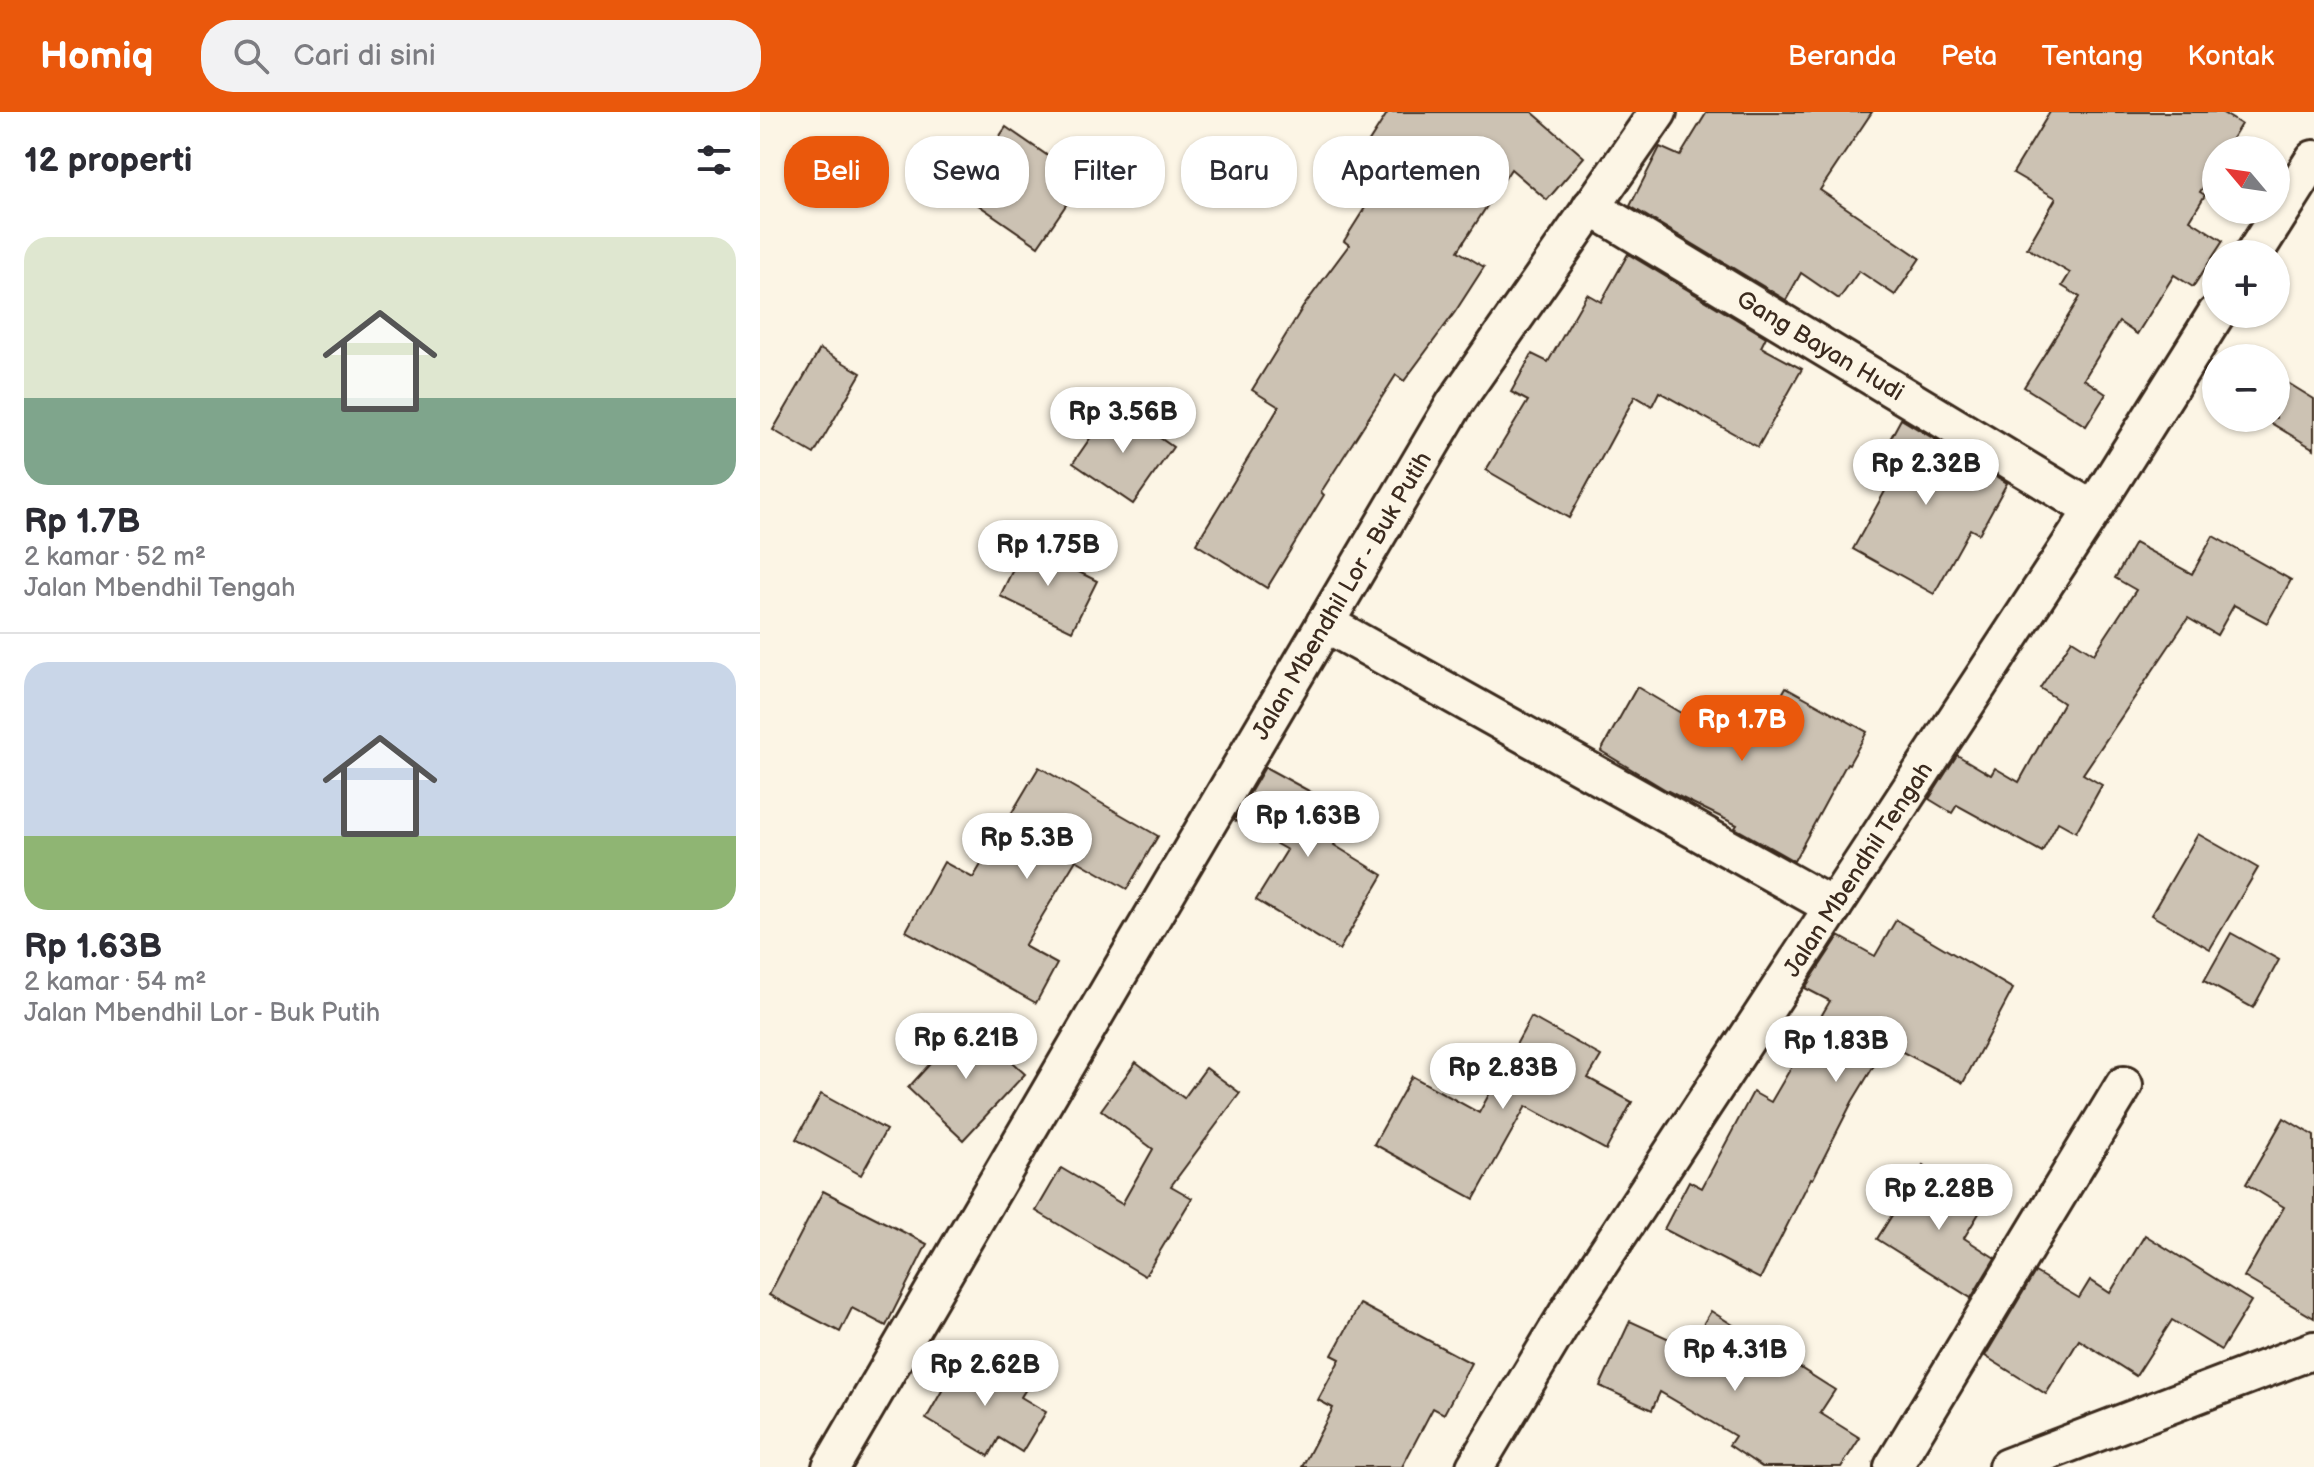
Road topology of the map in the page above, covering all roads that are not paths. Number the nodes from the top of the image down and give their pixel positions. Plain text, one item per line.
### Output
1 (1658, 112) edge
2 (2314, 159) edge
3 (1591, 207) junction
4 (2263, 240) edge
5 (2207, 328) edge
6 (2093, 510) junction
7 (1325, 623) junction
8 (1833, 907) junction
9 (2124, 1085) dead end
10 (2314, 1350) edge
11 (831, 1467) edge
12 (1475, 1467) edge
13 (1893, 1467) edge
14 (2007, 1467) edge

1 - 3 street, Jalan Mbendhil Lor - Buk Putih
2 - 4 street
3 - 6 street, Gang Bayan Hudi
3 - 7 street, Jalan Mbendhil Lor - Buk Putih
5 - 6 street, Jalan Mbendhil Tengah
6 - 8 street, Jalan Mbendhil Tengah
7 - 8 street
7 - 11 street, Jalan Mbendhil Lor - Buk Putih
8 - 12 street, Jalan Mbendhil Tengah
9 - 13 street
10 - 14 street

